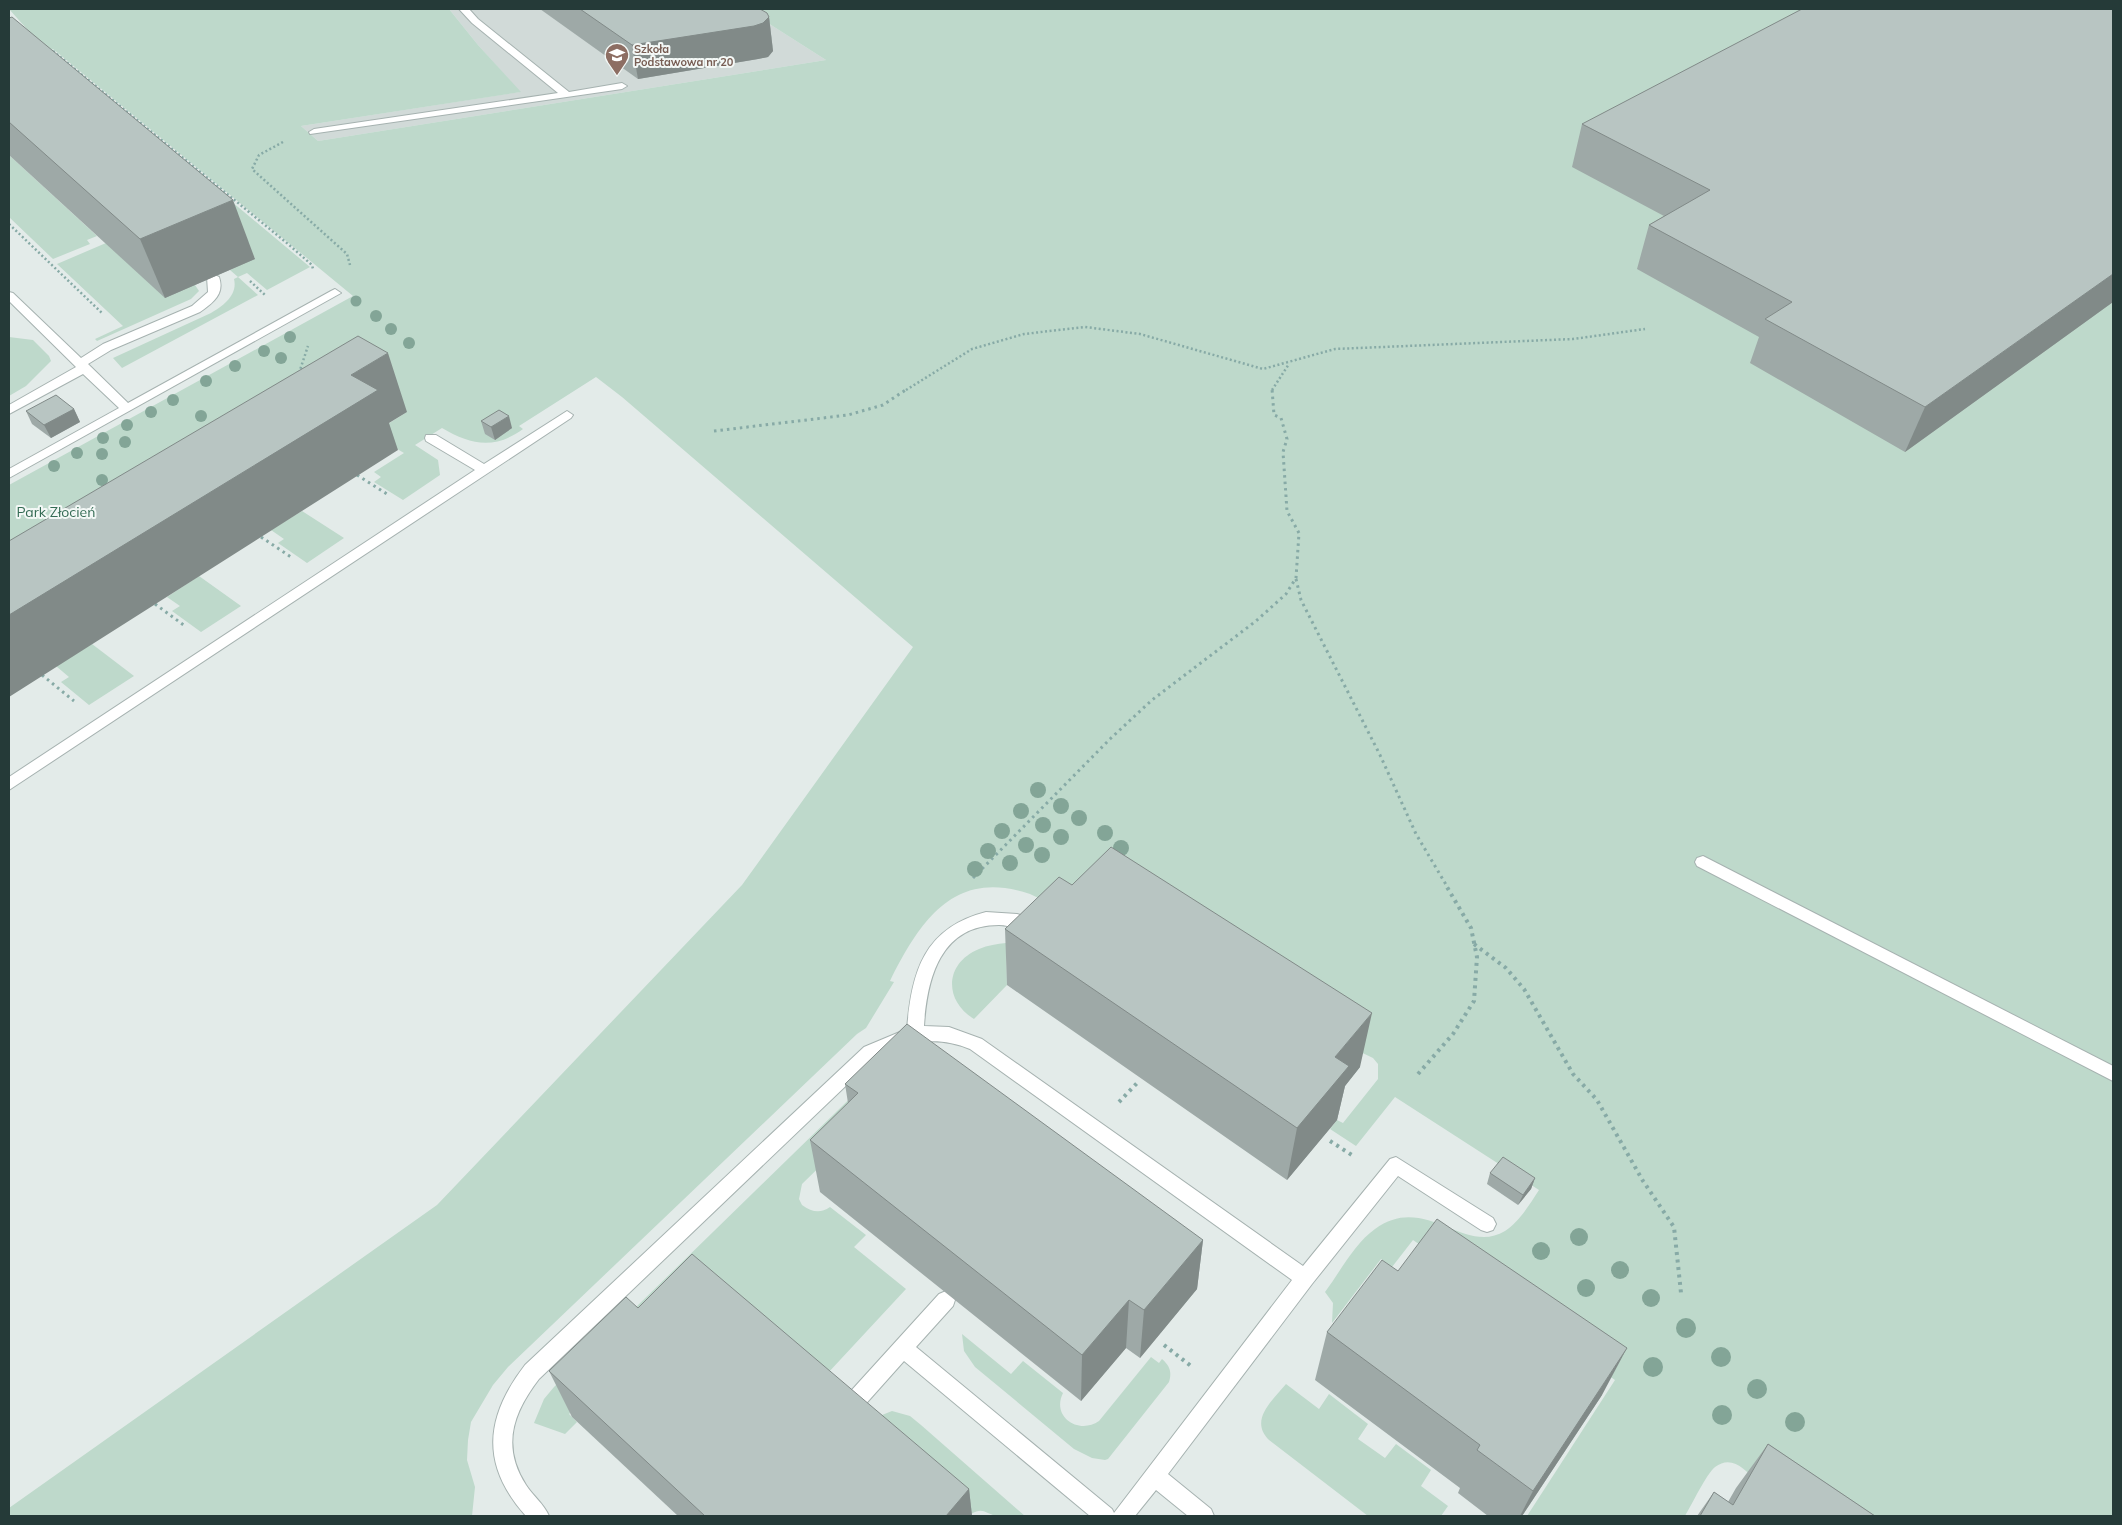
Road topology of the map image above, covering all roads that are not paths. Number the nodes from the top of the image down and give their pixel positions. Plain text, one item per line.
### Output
1 (464, 9) edge
2 (622, 86) dead end
3 (567, 95) junction
4 (314, 132) road end
5 (213, 277) dead end
6 (335, 293) road end
7 (9, 295) edge
8 (81, 366) junction
9 (126, 408) junction
10 (9, 410) edge
11 (567, 415) dead end
12 (431, 438) dead end
13 (484, 470) junction
14 (9, 474) edge
15 (9, 784) edge
16 (1703, 862) dead end
17 (1048, 934) edge
18 (915, 1034) junction
19 (2113, 1074) edge
20 (1487, 1224) dead end
21 (1306, 1278) junction
22 (946, 1300) edge
23 (903, 1348) junction
24 (847, 1410) edge
25 (1154, 1476) junction
26 (539, 1516) edge
27 (1105, 1516) edge
28 (1123, 1516) edge
29 (1204, 1516) edge

1 - 3 street
2 - 3 street
3 - 4 street
5 - 8 street
6 - 9 street
7 - 8 street
8 - 9 street
8 - 10 street
9 - 14 street
11 - 13 street
12 - 13 street
13 - 15 street
16 - 19 street
17 - 18 street
18 - 21 street
18 - 26 street
20 - 21 street
21 - 25 street
22 - 23 street
23 - 24 street
23 - 27 street
25 - 28 street
25 - 29 street

